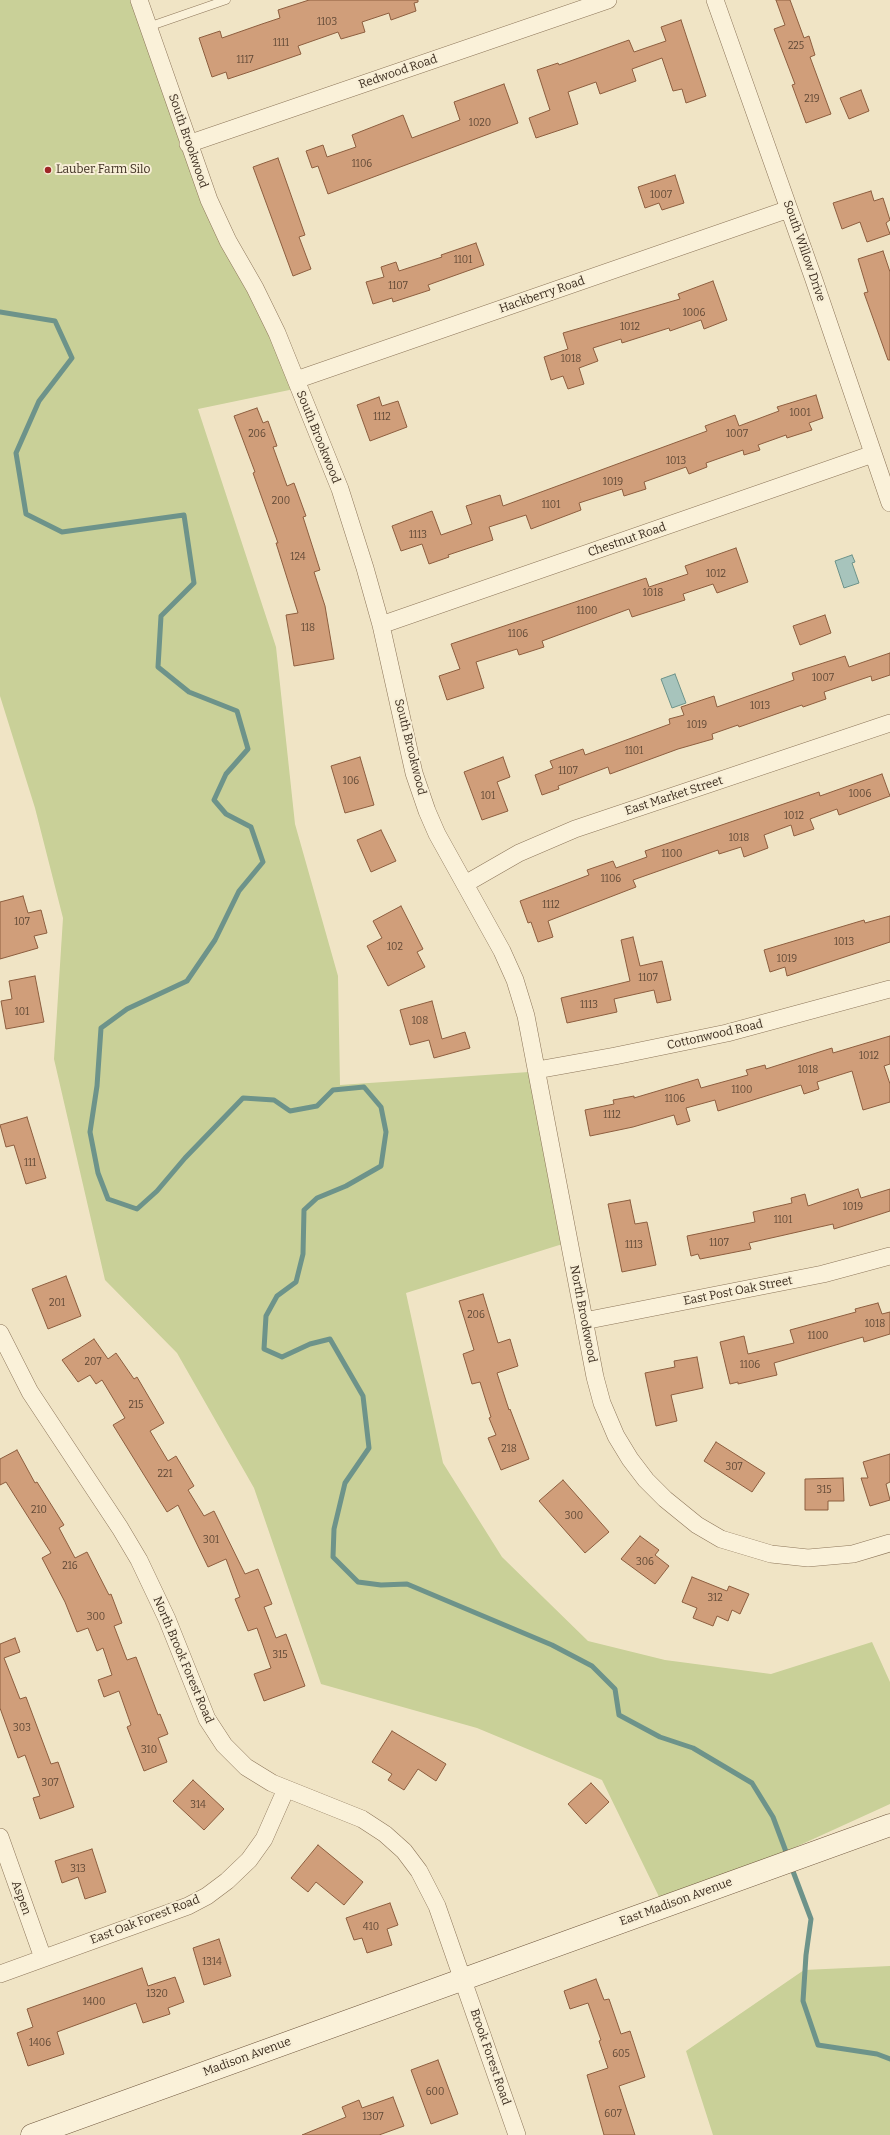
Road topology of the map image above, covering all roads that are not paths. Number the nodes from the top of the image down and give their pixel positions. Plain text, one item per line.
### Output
1 (139, 0) edge
2 (226, 0) edge
3 (608, 0) edge
4 (715, 0) edge
5 (148, 27) junction
6 (188, 144) junction
7 (789, 209) junction
8 (296, 380) junction
9 (873, 454) junction
10 (890, 503) edge
11 (381, 625) junction
12 (890, 723) edge
13 (465, 884) junction
14 (890, 989) edge
15 (537, 1070) junction
16 (890, 1256) edge
17 (584, 1322) junction
18 (0, 1333) edge
19 (890, 1543) edge
20 (286, 1788) junction
21 (890, 1825) edge
22 (0, 1837) edge
23 (43, 1958) junction
24 (0, 1974) edge
25 (462, 1980) junction
26 (32, 2135) edge
27 (517, 2135) edge

1 - 5 street, South Brookwood
2 - 5 lane
3 - 6 street, Redwood Road
4 - 7 street, South Willow Drive
5 - 6 street, South Brookwood
6 - 8 street, South Brookwood
7 - 8 street, Hackberry Road
7 - 9 street, South Willow Drive
8 - 11 street, South Brookwood
9 - 10 street, South Willow Drive
9 - 11 street, Chestnut Road
11 - 13 street, South Brookwood
12 - 13 street, East Market Street
13 - 15 street, North Brookwood
14 - 15 street, Cottonwood Road
15 - 17 street, North Brookwood
16 - 17 street, East Post Oak Street
17 - 19 street, North Brookwood
18 - 20 street, North Brook Forest Road
20 - 23 street, East Oak Forest Road
20 - 25 street, North Brook Forest Road
21 - 25 main road, East Madison Avenue
22 - 23 street, Aspen
23 - 24 street, East Oak Forest Road
25 - 26 main road, Madison Avenue
25 - 27 street, Brook Forest Road

